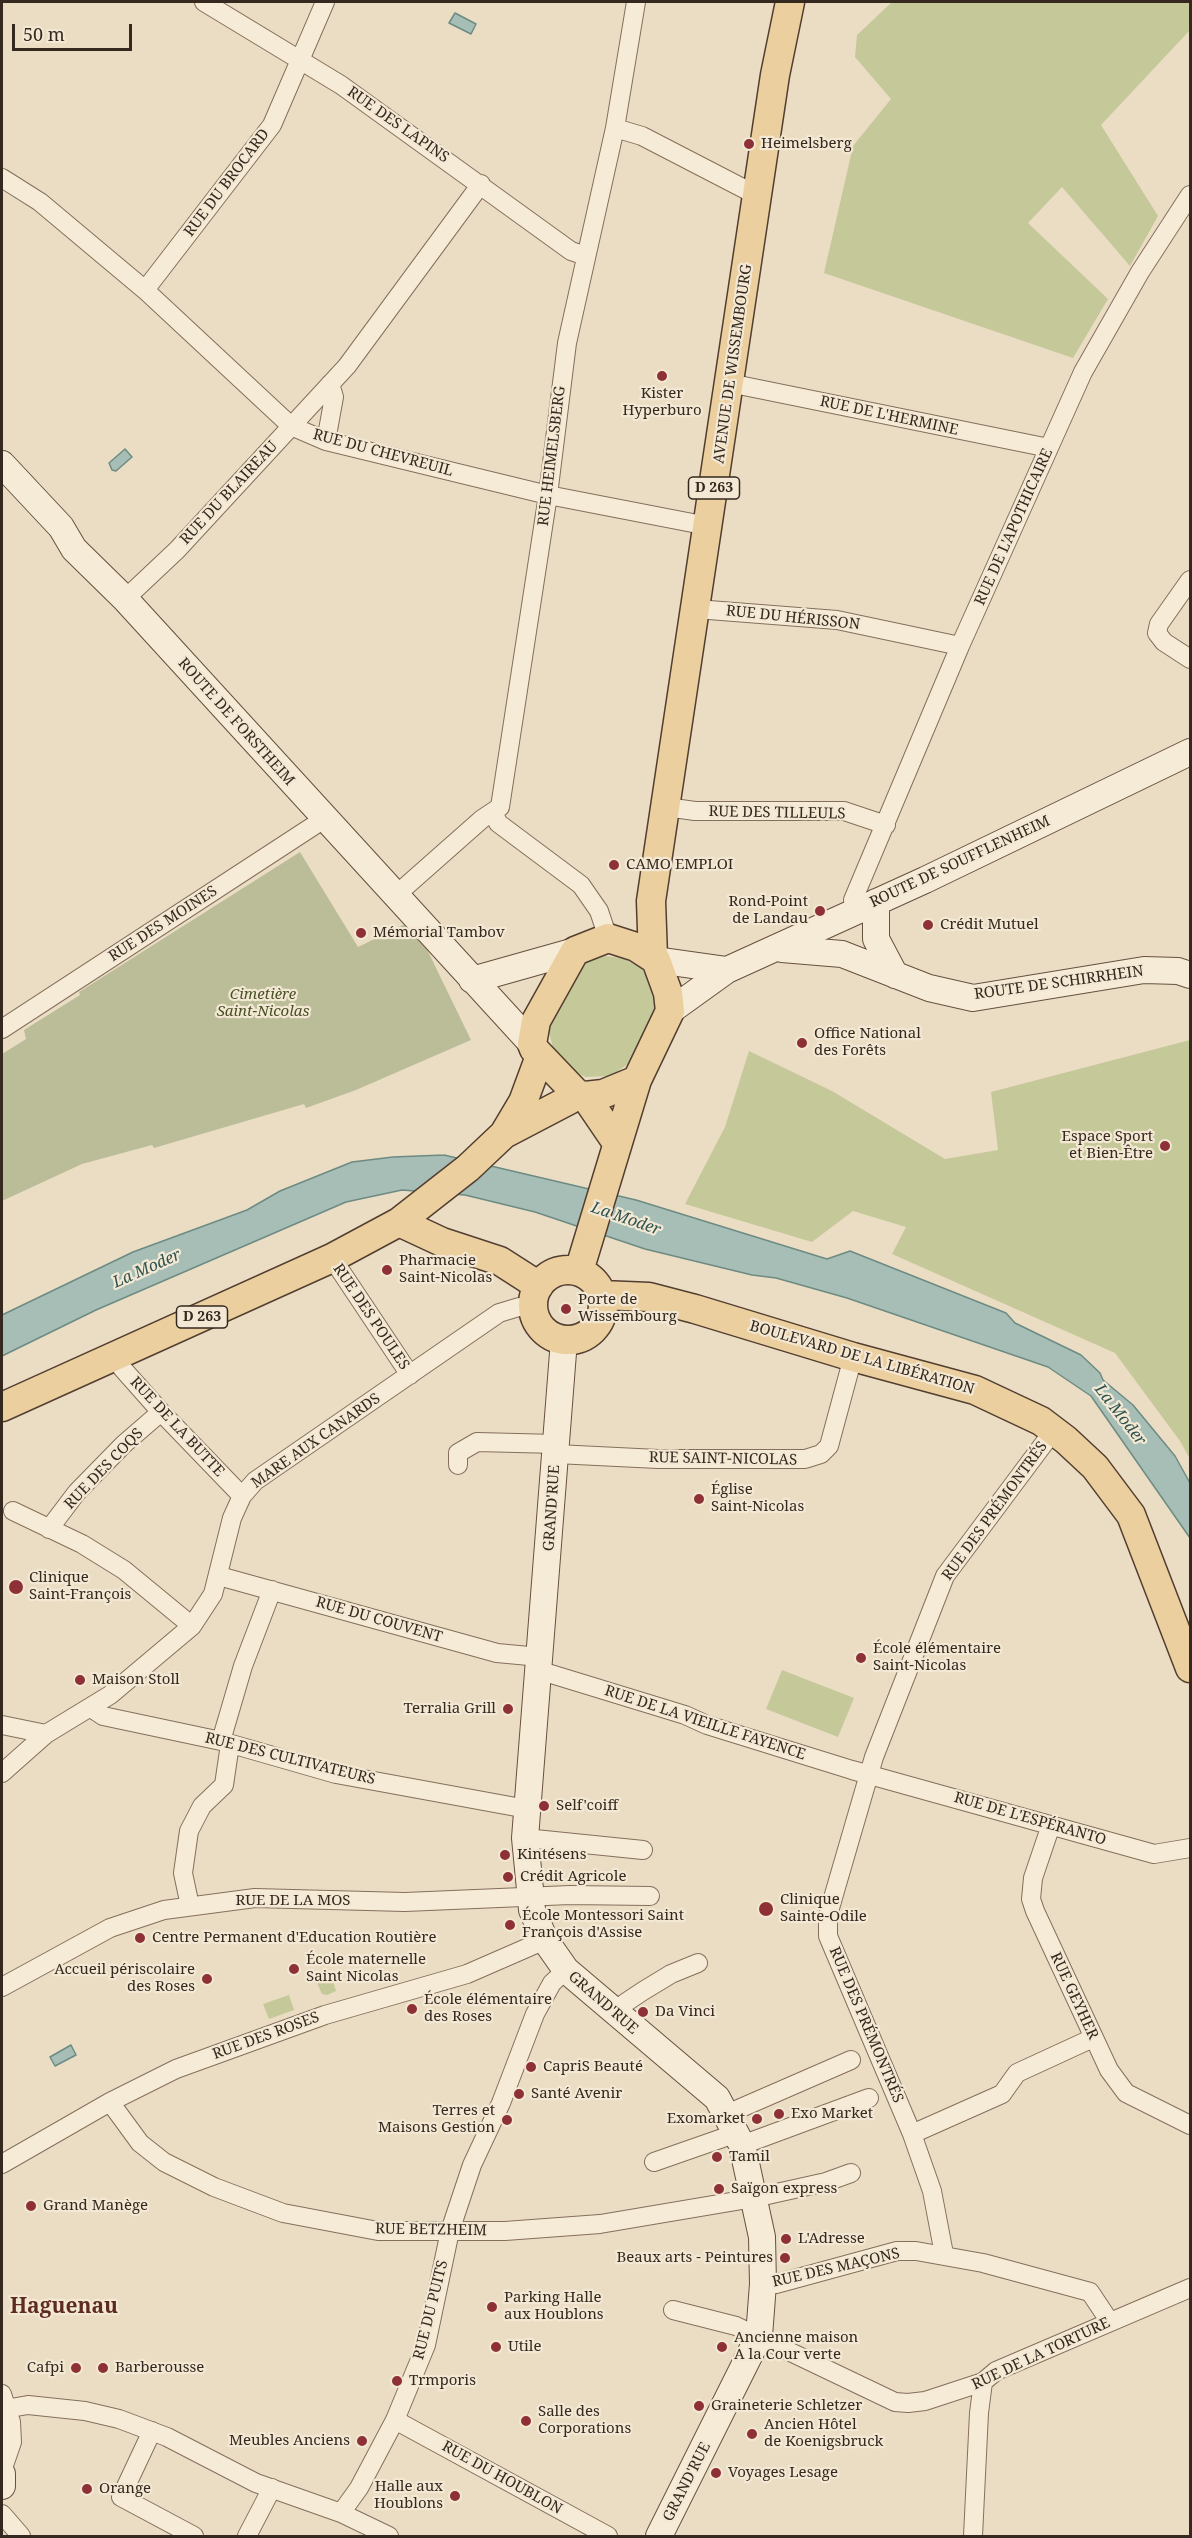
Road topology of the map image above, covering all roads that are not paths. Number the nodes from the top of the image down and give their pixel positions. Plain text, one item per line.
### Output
1 (204, 2) edge
2 (325, 2) edge
3 (636, 2) edge
4 (784, 4) edge
5 (300, 59) junction
6 (615, 128) junction
7 (2, 178) edge
8 (481, 184) junction
9 (1191, 195) edge
10 (758, 196) junction
11 (1183, 222) edge
12 (586, 256) junction
13 (146, 290) junction
14 (729, 383) junction
15 (330, 384) junction
16 (291, 426) junction
17 (326, 441) junction
18 (1048, 448) junction
19 (7, 478) edge
20 (548, 495) junction
21 (708, 526) junction
22 (1191, 580) edge
23 (126, 599) junction
24 (696, 609) junction
25 (960, 646) junction
26 (1191, 659) edge
27 (1191, 752) edge
28 (666, 807) junction
29 (494, 813) junction
30 (324, 819) junction
31 (886, 825) junction
32 (396, 895) junction
33 (651, 901) junction
34 (857, 911) junction
35 (608, 938) junction
36 (776, 949) junction
37 (575, 951) junction
38 (654, 958) junction
39 (860, 961) junction
40 (727, 970) junction
41 (895, 975) junction
42 (1191, 975) edge
43 (472, 980) junction
44 (670, 1011) junction
45 (2, 1029) edge
46 (536, 1050) junction
47 (637, 1080) junction
48 (581, 1095) junction
49 (501, 1138) junction
50 (615, 1153) junction
51 (410, 1214) junction
52 (332, 1258) junction
53 (579, 1271) junction
54 (602, 1295) junction
55 (536, 1297) junction
56 (564, 1340) junction
57 (116, 1356) junction
58 (853, 1357) junction
59 (410, 1375) junction
60 (2, 1407) edge
61 (161, 1412) junction
62 (1054, 1430) junction
63 (556, 1449) junction
64 (459, 1465) dead end
65 (242, 1496) junction
66 (13, 1511) dead end
67 (49, 1529) junction
68 (219, 1576) junction
69 (272, 1590) junction
70 (192, 1626) junction
71 (539, 1665) junction
72 (1191, 1668) edge
73 (91, 1708) junction
74 (2, 1725) edge
75 (46, 1734) junction
76 (225, 1742) junction
77 (2, 1773) edge
78 (870, 1775) junction
79 (527, 1809) junction
80 (1051, 1825) junction
81 (525, 1838) junction
82 (1191, 1848) edge
83 (643, 1850) dead end
84 (650, 1896) dead end
85 (531, 1897) junction
86 (190, 1906) junction
87 (545, 1940) junction
88 (698, 1963) dead end
89 (566, 1970) junction
90 (2, 1987) edge
91 (616, 2015) junction
92 (1093, 2038) junction
93 (852, 2060) dead end
94 (869, 2098) dead end
95 (110, 2102) junction
96 (1191, 2126) edge
97 (735, 2131) junction
98 (912, 2134) junction
99 (654, 2162) dead end
100 (2, 2164) edge
101 (851, 2173) dead end
102 (754, 2198) junction
103 (450, 2231) junction
104 (944, 2254) junction
105 (763, 2284) junction
106 (1191, 2288) edge
107 (673, 2310) dead end
108 (1110, 2322) junction
109 (759, 2336) junction
110 (983, 2382) junction
111 (3, 2406) edge
112 (395, 2420) junction
113 (152, 2431) junction
114 (2, 2472) edge
115 (2, 2486) edge
116 (272, 2488) junction
117 (341, 2512) junction
118 (2, 2514) edge
119 (21, 2536) edge
120 (194, 2536) edge
121 (247, 2536) edge
122 (389, 2536) edge
123 (608, 2536) edge
124 (659, 2536) edge
125 (973, 2536) edge

1 - 5 street, RUE DES LAPINS
2 - 5 street, RUE DU BROCARD
3 - 6 street, RUE HEIMELSBERG
4 - 10 main road, AVENUE DE WISSEMBOURG / D 263
5 - 8 street, RUE DES LAPINS
5 - 13 street, RUE DU BROCARD
6 - 10 street
6 - 12 street, RUE HEIMELSBERG
7 - 13 street, RUE DU CHEVREUIL
8 - 12 street, RUE DES LAPINS
8 - 15 street, RUE DU BLAIREAU
9 - 11 street, RUE DE L'APOTHICAIRE
10 - 14 main road, AVENUE DE WISSEMBOURG / D 263
11 - 18 street, RUE DE L'APOTHICAIRE
12 - 20 street, RUE HEIMELSBERG
13 - 16 street, RUE DU CHEVREUIL
14 - 18 street, RUE DE L'HERMINE
14 - 21 main road, AVENUE DE WISSEMBOURG / D 263
15 - 16 street, RUE DU BLAIREAU
15 - 17 street
16 - 17 street, RUE DU CHEVREUIL
16 - 23 street, RUE DU BLAIREAU
17 - 20 street, RUE DU CHEVREUIL
18 - 25 street, RUE DE L'APOTHICAIRE
19 - 23 street, ROUTE DE FORSTHEIM
20 - 21 street, RUE DU CHEVREUIL
20 - 29 street, RUE HEIMELSBERG
21 - 24 main road, AVENUE DE WISSEMBOURG / D 263
22 - 26 street
23 - 30 street, ROUTE DE FORSTHEIM
24 - 25 street, RUE DU HÉRISSON
24 - 28 main road, AVENUE DE WISSEMBOURG / D 263
25 - 31 street, RUE DE L'APOTHICAIRE
27 - 34 street, ROUTE DE SOUFFLENHEIM
28 - 31 street, RUE DES TILLEULS
28 - 33 main road, AVENUE DE WISSEMBOURG / D 263
29 - 32 street
29 - 35 street
30 - 32 street, ROUTE DE FORSTHEIM
30 - 45 street, RUE DES MOINES
31 - 34 street, RUE DE L'APOTHICAIRE
32 - 43 street, ROUTE DE FORSTHEIM
33 - 35 main road
33 - 38 main road, AVENUE DE WISSEMBOURG / D 263
34 - 36 street, ROUTE DE SOUFFLENHEIM
34 - 39 street
34 - 41 street
35 - 37 main road
35 - 38 main road
36 - 39 street, ROUTE DE SCHIRRHEIN
36 - 40 street, ROUTE DE SOUFFLENHEIM
37 - 43 street
37 - 46 main road
38 - 40 street
38 - 44 main road
39 - 41 street, ROUTE DE SCHIRRHEIN
40 - 44 street, ROUTE DE SOUFFLENHEIM
41 - 42 street, ROUTE DE SCHIRRHEIN
43 - 46 street, ROUTE DE FORSTHEIM
44 - 47 main road
46 - 48 main road
46 - 49 main road, D 263
47 - 48 main road
47 - 50 main road
48 - 49 main road, D 263
48 - 50 main road
49 - 51 main road, D 263
50 - 53 main road
51 - 52 main road, D 263
51 - 55 main road
52 - 57 main road, D 263
52 - 59 street, RUE DES POULES
53 - 54 main road
53 - 55 main road
54 - 56 main road
54 - 58 main road, BOULEVARD DE LA LIBÉRATION
55 - 56 main road
55 - 59 street, MARE AUX CANARDS
56 - 63 street, GRAND'RUE
57 - 60 main road, D 263
57 - 61 street, RUE DE LA BUTTE
58 - 62 main road, BOULEVARD DE LA LIBÉRATION
58 - 63 street, RUE SAINT-NICOLAS
59 - 65 street, MARE AUX CANARDS
61 - 65 street, RUE DE LA BUTTE
61 - 67 street, RUE DES COQS
62 - 72 main road, BOULEVARD DE LA LIBÉRATION
62 - 78 street, RUE DES PRÉMONTRÉS
63 - 64 street, RUE SAINT-NICOLAS
63 - 71 street, GRAND'RUE
65 - 68 street, MARE AUX CANARDS
66 - 67 street
67 - 70 street
68 - 69 street, RUE DU COUVENT
68 - 70 street, MARE AUX CANARDS
69 - 71 street, RUE DU COUVENT
69 - 76 street
70 - 73 street, MARE AUX CANARDS
71 - 78 street, RUE DE LA VIEILLE FAYENCE
71 - 79 street, GRAND'RUE
73 - 75 street, MARE AUX CANARDS
73 - 76 street, RUE DES CULTIVATEURS
74 - 75 street
75 - 77 street, MARE AUX CANARDS
76 - 79 street, RUE DES CULTIVATEURS
76 - 86 street
78 - 80 street, RUE DE L'ESPÉRANTO
78 - 98 street, RUE DES PRÉMONTRÉS
79 - 81 street, GRAND'RUE
80 - 82 street, RUE DE L'ESPÉRANTO
80 - 92 street, RUE GEYHER
81 - 83 street
81 - 85 street, GRAND'RUE
84 - 85 street, RUE DE LA MOS
85 - 86 street, RUE DE LA MOS
85 - 87 street, GRAND'RUE
86 - 90 street, RUE DE LA MOS
87 - 89 street, GRAND'RUE
87 - 95 street, RUE DES ROSES
88 - 91 street
89 - 91 street, GRAND'RUE
89 - 103 street, RUE DU PUITS
91 - 97 street, GRAND'RUE
92 - 96 street, RUE GEYHER
92 - 98 street
93 - 97 street
94 - 97 street
95 - 100 street, RUE DES ROSES
95 - 103 street, RUE BETZHEIM
97 - 99 street
97 - 102 street, GRAND'RUE
98 - 104 street, RUE DES PRÉMONTRÉS
101 - 102 street, RUE BETZHEIM
102 - 103 street, RUE BETZHEIM
102 - 105 street, GRAND'RUE
103 - 112 street, RUE DU PUITS
104 - 105 street, RUE DES MAÇONS
104 - 108 street, RUE DES MAÇONS
105 - 109 street, GRAND'RUE
106 - 108 street, RUE DE LA TORTURE
107 - 109 street, RUE DE LA TORTURE
108 - 110 street, RUE DE LA TORTURE
109 - 110 street, RUE DE LA TORTURE
109 - 124 street, GRAND'RUE
110 - 125 street
111 - 113 street
111 - 114 street
112 - 117 street, RUE DU PUITS
112 - 123 street, RUE DU HOUBLON
113 - 116 street
113 - 120 street
114 - 115 street
116 - 117 street
116 - 121 street
117 - 122 street
118 - 119 street

